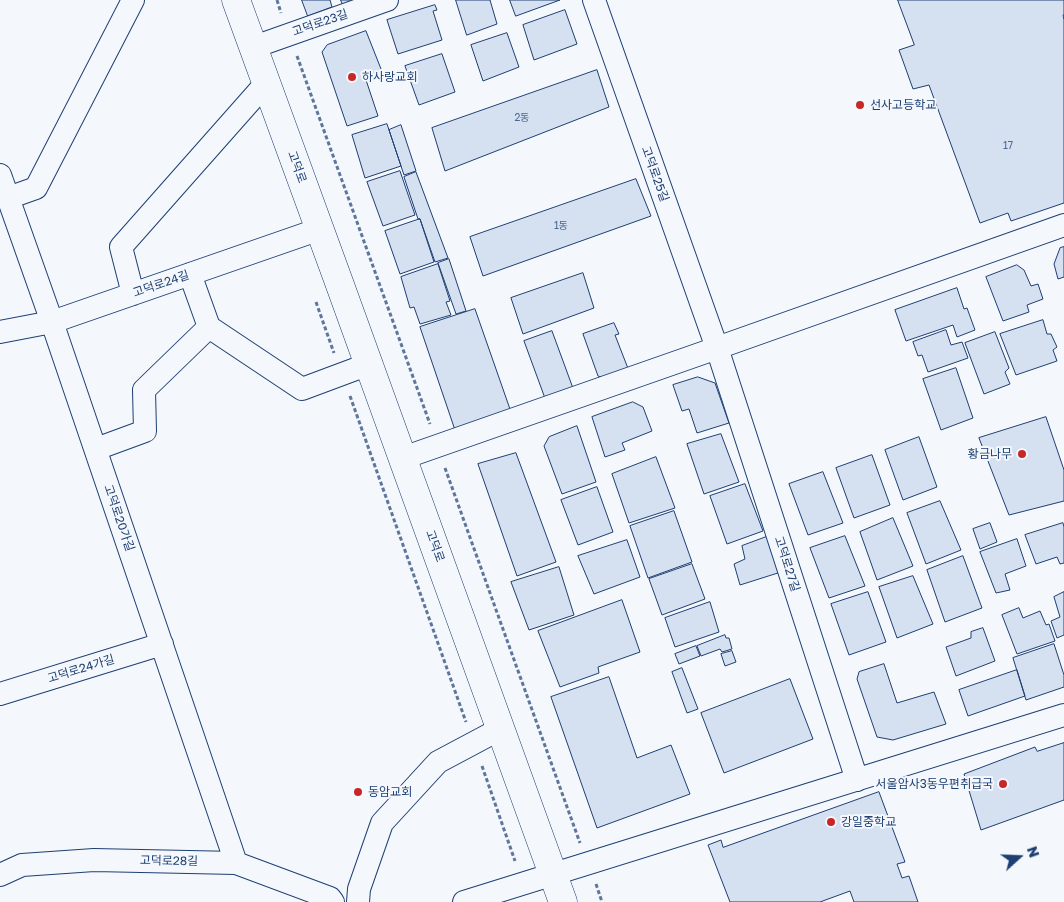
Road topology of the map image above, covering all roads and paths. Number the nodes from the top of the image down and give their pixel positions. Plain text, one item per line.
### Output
1 (133, 0) edge
2 (236, 0) edge
3 (387, 0) edge
4 (594, 0) edge
5 (254, 47) junction
6 (266, 82) junction
7 (0, 175) edge
8 (8, 198) junction
9 (1064, 225) edge
10 (320, 229) junction
11 (190, 274) junction
12 (133, 294) junction
13 (315, 300) dead end
14 (52, 322) junction
15 (209, 327) junction
16 (0, 332) edge
17 (717, 348) junction
18 (369, 364) junction
19 (342, 374) junction
20 (96, 449) junction
21 (403, 458) junction
22 (162, 644) junction
23 (0, 694) edge
24 (1064, 715) edge
25 (500, 729) junction
26 (474, 743) junction
27 (857, 780) junction
28 (236, 863) junction
29 (553, 874) junction
30 (0, 875) edge
31 (523, 883) junction
32 (333, 902) edge
33 (358, 902) edge
34 (464, 902) edge
35 (563, 902) edge

1 - 8 street
2 - 5 main road, 고덕로
3 - 5 street, 고덕로23길
4 - 17 street, 고덕로25길
5 - 6 main road, 고덕로
6 - 10 main road, 고덕로
6 - 12 street
7 - 8 street, 고덕로20가길
8 - 14 street, 고덕로20가길
9 - 17 street
10 - 11 street, 고덕로24길
10 - 18 main road, 고덕로
11 - 12 street, 고덕로24길
11 - 15 street
12 - 14 street, 고덕로24길
13 - 19 path
14 - 16 street, 고덕로24길
14 - 20 street, 고덕로20가길
15 - 19 street
15 - 20 street
17 - 21 street
17 - 27 street, 고덕로27길
18 - 19 street
18 - 21 main road, 고덕로
19 - 26 path
20 - 22 street, 고덕로20가길
21 - 25 main road, 고덕로
22 - 23 street, 고덕로24가길
22 - 28 street, 고덕로20가길
24 - 27 street
25 - 26 street
25 - 29 main road, 고덕로
26 - 31 path
26 - 33 street
27 - 29 street
28 - 30 street, 고덕로28길
28 - 32 street, 고덕로28길
29 - 31 street
29 - 35 main road, 고덕로
31 - 34 street

